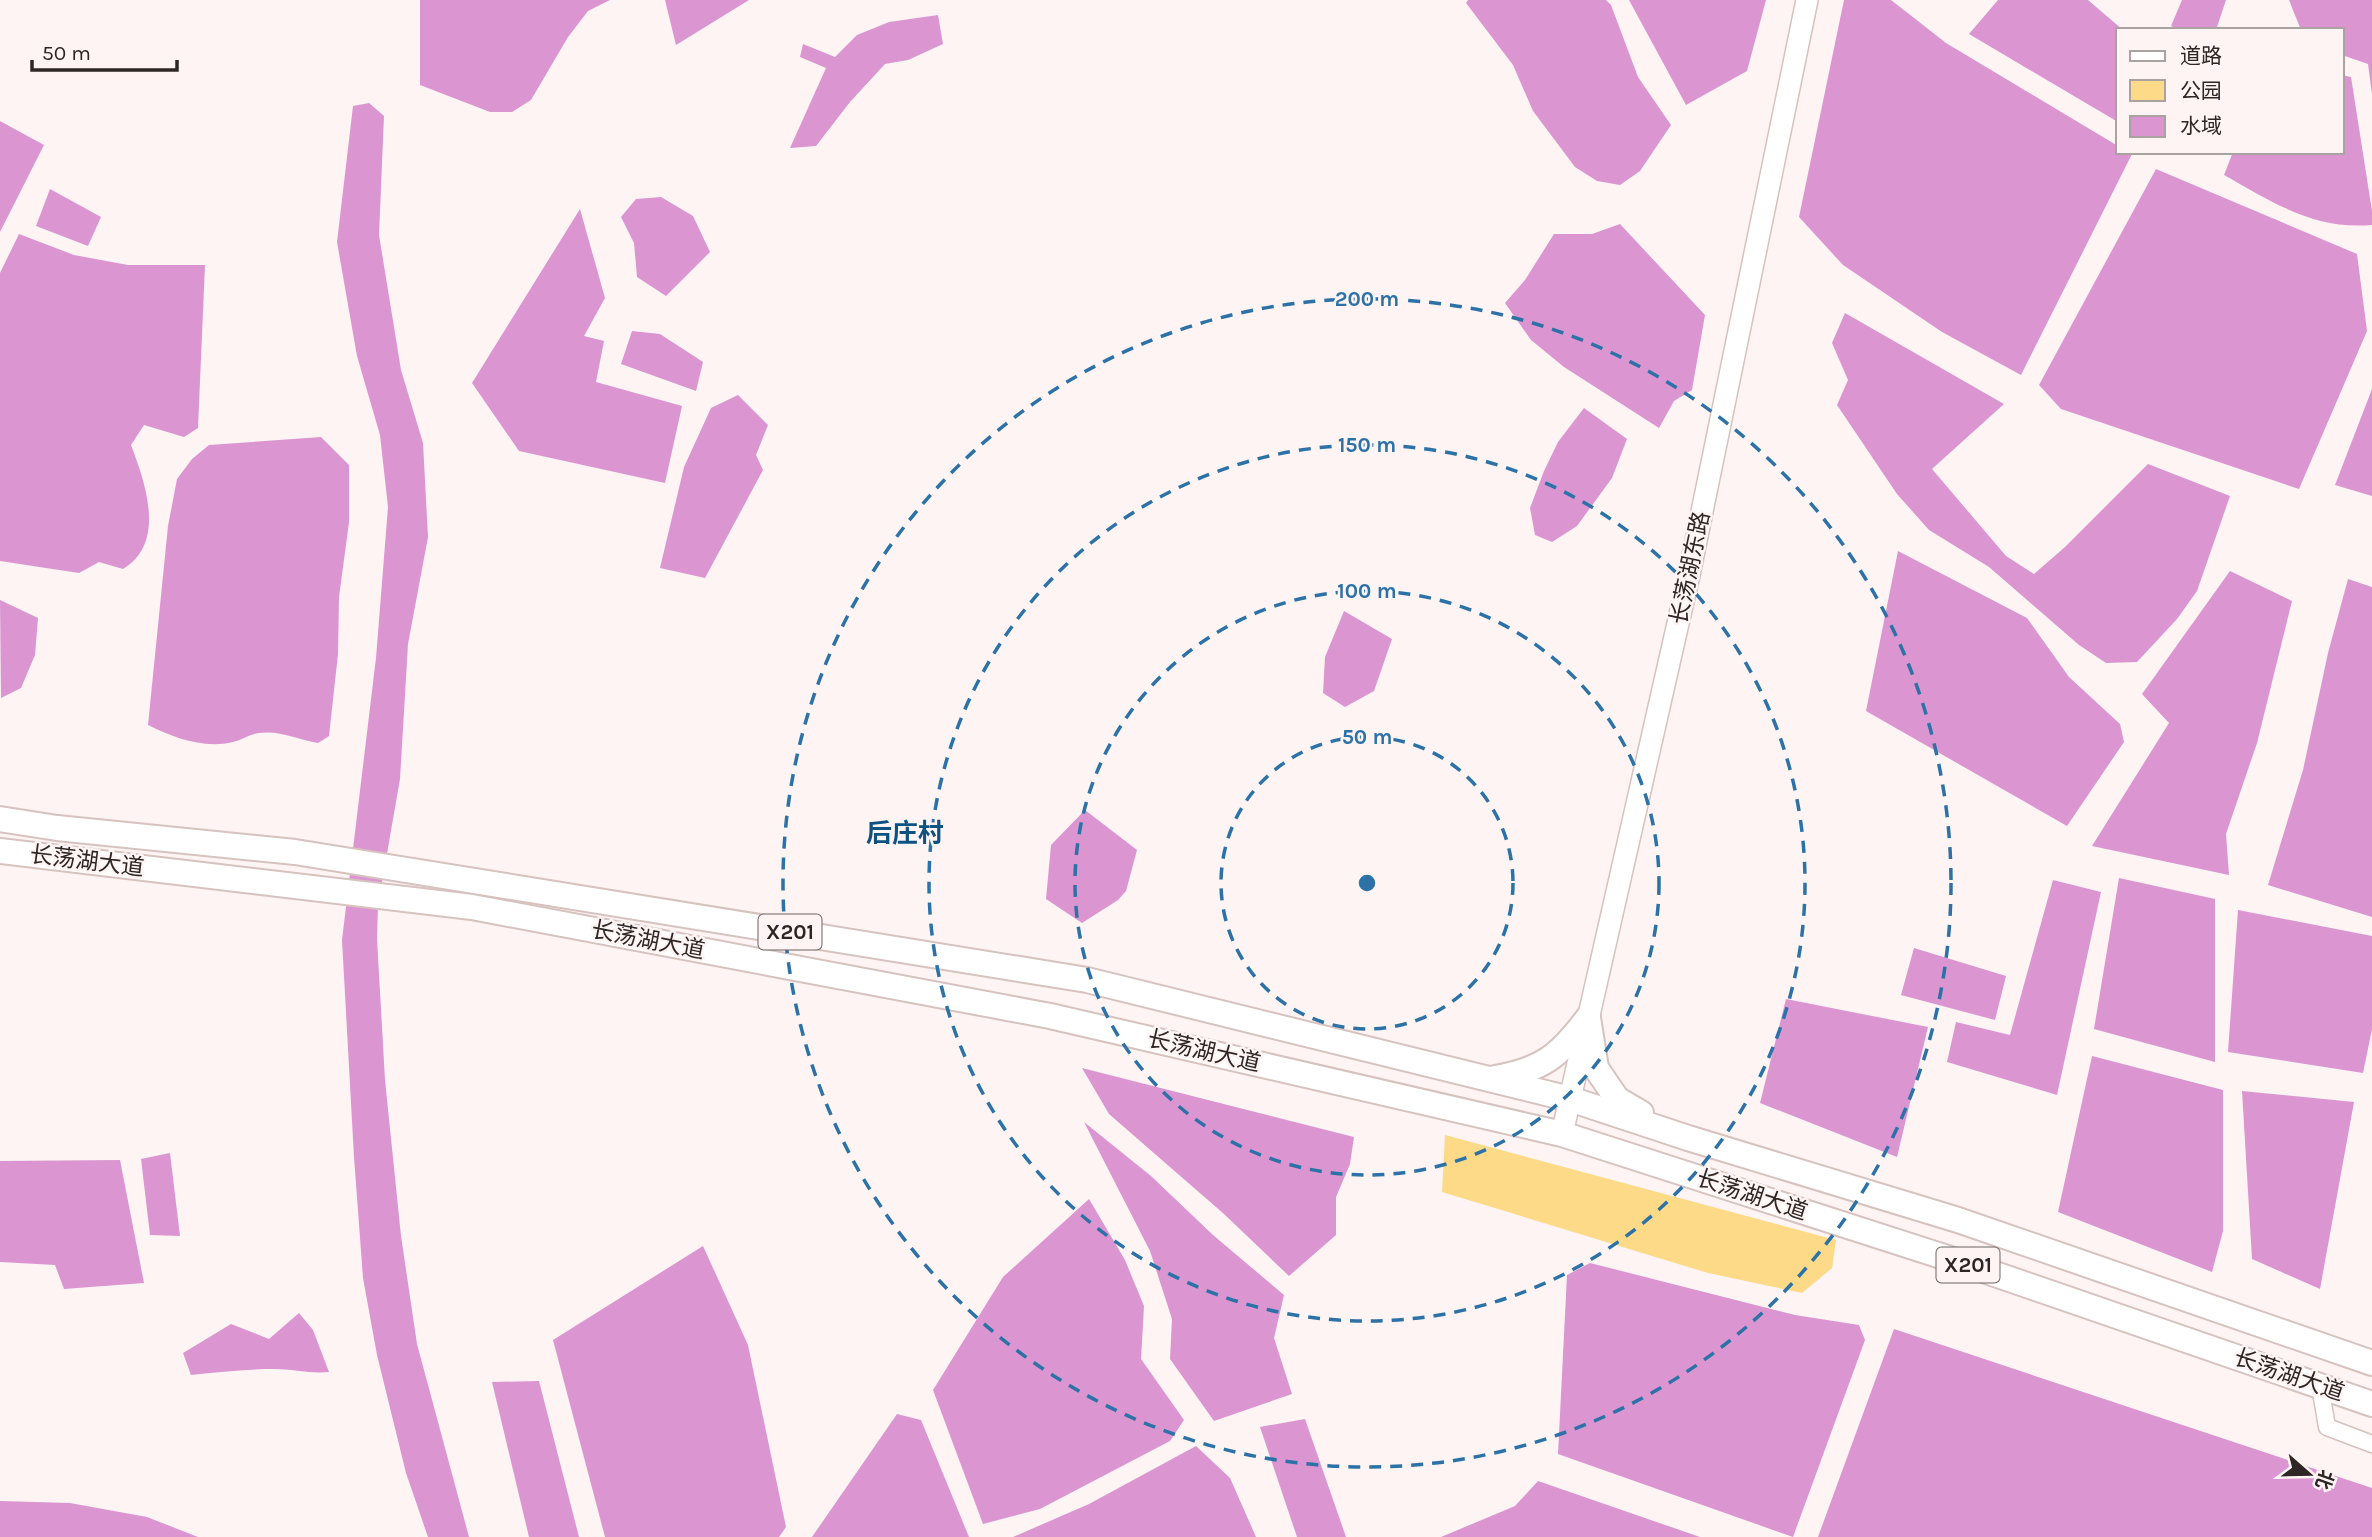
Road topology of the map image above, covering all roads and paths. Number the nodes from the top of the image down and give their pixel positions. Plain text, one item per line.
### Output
1 (1807, 0) edge
2 (0, 819) edge
3 (0, 851) edge
4 (1588, 1018) junction
5 (1490, 1079) junction
6 (1570, 1099) junction
7 (1562, 1134) junction
8 (1688, 1138) junction
9 (2372, 1363) edge
10 (2320, 1386) junction
11 (2372, 1404) edge
12 (2372, 1444) edge

1 - 4 main road, 长荡湖东路
2 - 5 main road, 长荡湖大道 / X201
3 - 7 main road, 长荡湖大道 / X201
4 - 5 main road
4 - 6 main road, 长荡湖东路
4 - 8 main road
5 - 6 main road, 长荡湖大道 / X201
6 - 7 main road, 长荡湖东路
6 - 8 main road, 长荡湖大道 / X201
7 - 10 main road, 长荡湖大道 / X201
8 - 9 main road, 长荡湖大道 / X201
10 - 11 main road, 长荡湖大道 / X201
10 - 12 street

